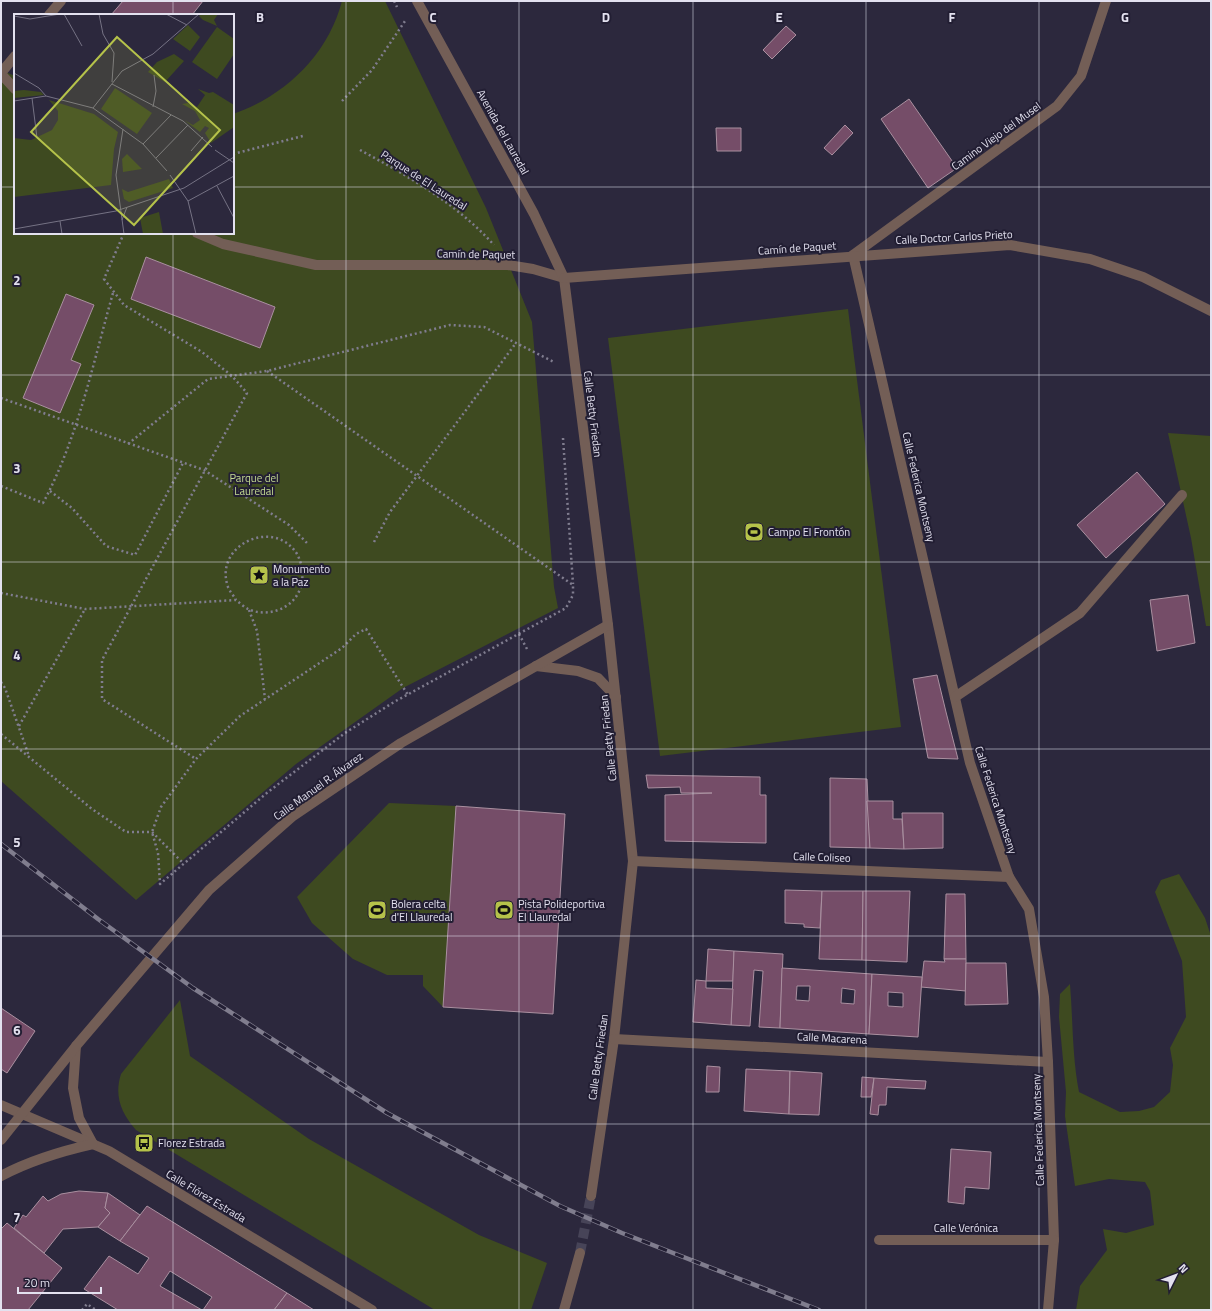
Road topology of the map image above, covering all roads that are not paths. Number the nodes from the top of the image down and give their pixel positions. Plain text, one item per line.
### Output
1 (61, 1) edge
2 (1106, 1) edge
3 (417, 2) edge
4 (50, 14) edge
5 (14, 57) edge
6 (1, 73) edge
7 (14, 88) edge
8 (199, 234) edge
9 (853, 255) junction
10 (564, 278) junction
11 (1211, 311) edge
12 (1182, 495) dead end
13 (608, 625) junction
14 (536, 666) junction
15 (616, 697) junction
16 (955, 698) junction
17 (633, 861) junction
18 (1010, 877) junction
19 (614, 1039) junction
20 (76, 1046) junction
21 (1048, 1062) junction
22 (1, 1105) edge
23 (21, 1115) junction
24 (1, 1140) edge
25 (93, 1144) junction
26 (1, 1176) edge
27 (590, 1196) tunnel mouth
28 (879, 1240) dead end
29 (1054, 1240) junction
30 (580, 1253) tunnel mouth
31 (372, 1310) edge
32 (564, 1310) edge
33 (1048, 1310) edge

1 - 4 street
2 - 9 street, Camino Viejo del Musel
3 - 10 street, Avenida del Lauredal
5 - 6 street
6 - 7 street
8 - 10 street, Camín de Paquet
9 - 10 street, Camín de Paquet
9 - 11 street, Calle Doctor Carlos Prieto
9 - 16 street, Calle Federica Montseny
10 - 13 street, Calle Betty Friedan
12 - 16 street
13 - 14 street, Calle Manuel R. Álvarez
13 - 15 street, Calle Betty Friedan
14 - 15 street
14 - 20 street, Calle Manuel R. Álvarez
15 - 17 street, Calle Betty Friedan
16 - 18 street, Calle Federica Montseny
17 - 18 street, Calle Coliseo
17 - 19 street, Calle Betty Friedan
18 - 21 street, Calle Federica Montseny
19 - 21 street, Calle Macarena
19 - 27 street, Calle Betty Friedan
20 - 23 street, Calle Manuel R. Álvarez
20 - 25 street
21 - 29 street, Calle Federica Montseny
22 - 23 street, Calle Flórez Estrada
23 - 24 street, Calle Manuel R. Álvarez
23 - 25 street, Calle Flórez Estrada
25 - 26 street
25 - 31 street, Calle Flórez Estrada
28 - 29 street, Calle Verónica
29 - 33 street, Calle Federica Montseny
30 - 32 street

